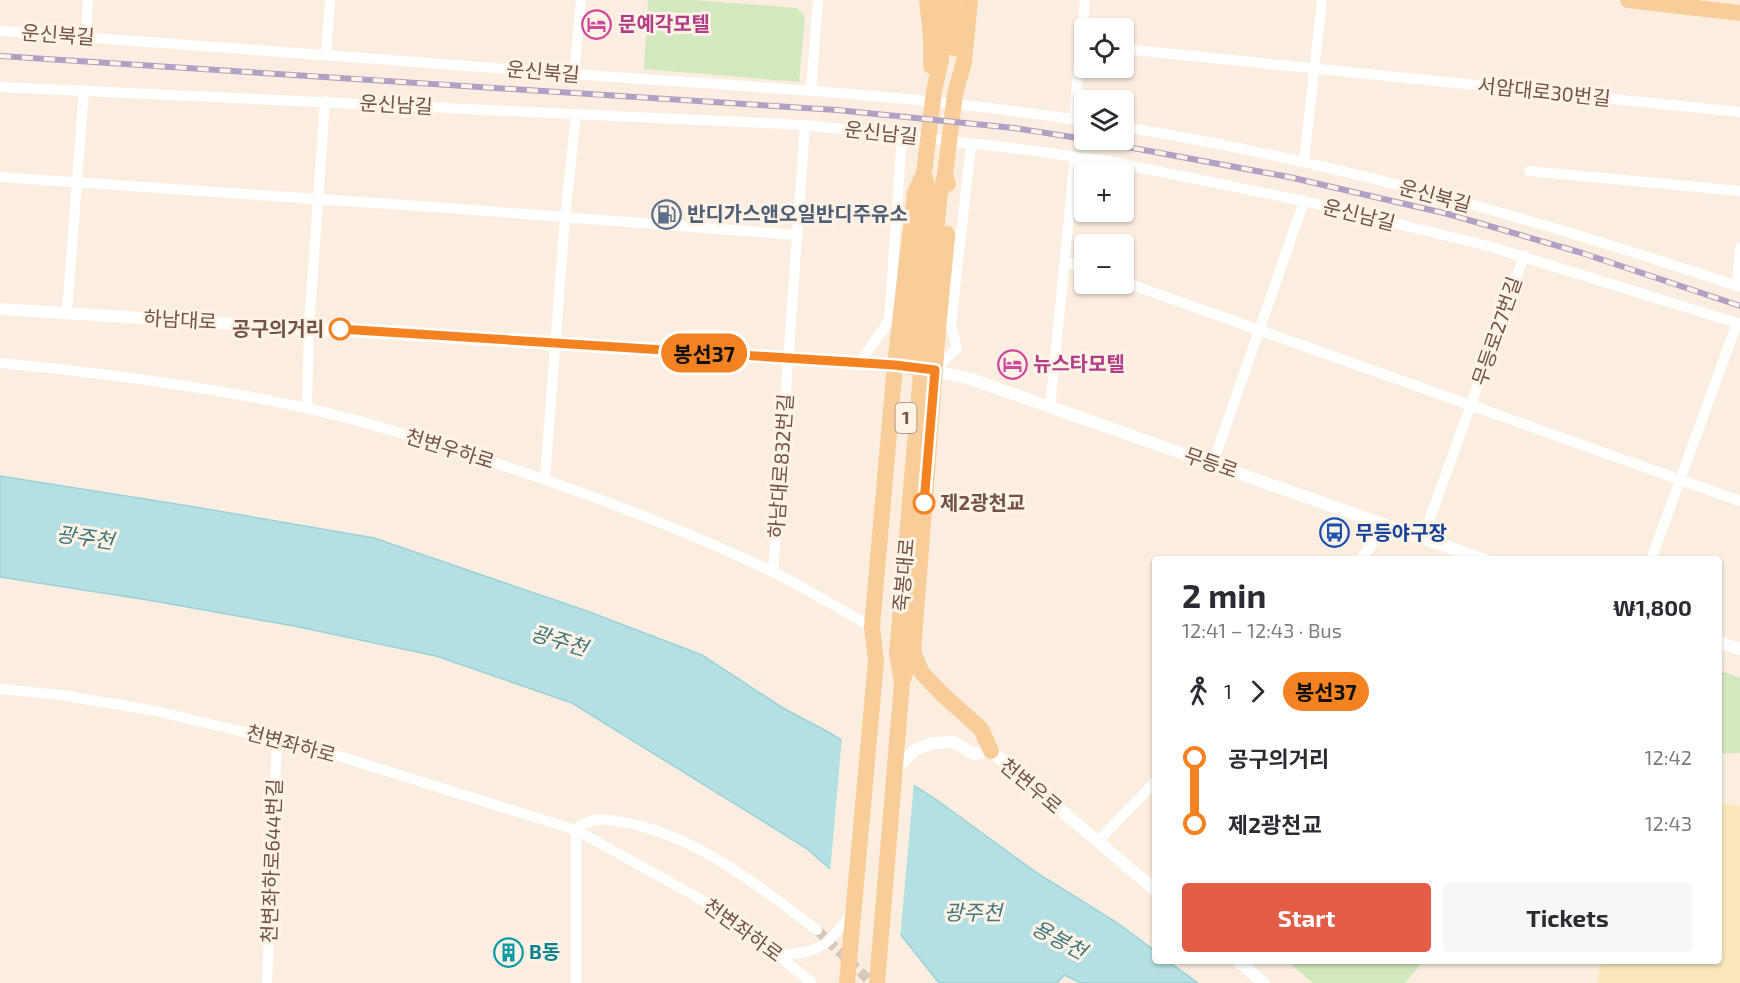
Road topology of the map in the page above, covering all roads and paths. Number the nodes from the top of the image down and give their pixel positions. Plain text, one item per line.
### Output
1 (88, 0) edge
2 (330, 0) edge
3 (581, 0) edge
4 (810, 0) edge
5 (818, 0) edge
6 (927, 0) edge
7 (941, 0) edge
8 (953, 0) edge
9 (970, 0) edge
10 (1085, 0) edge
11 (1322, 0) edge
12 (1628, 0) edge
13 (1740, 13) edge
14 (1084, 18) edge
15 (0, 31) edge
16 (86, 37) junction
17 (1134, 50) edge
18 (326, 54) junction
19 (1315, 68) junction
20 (574, 75) junction
21 (0, 87) edge
22 (84, 90) junction
23 (811, 90) junction
24 (934, 91) junction
25 (955, 94) junction
26 (325, 101) junction
27 (1740, 112) edge
28 (576, 115) junction
29 (1074, 119) edge
30 (805, 125) junction
31 (1134, 129) edge
32 (902, 135) junction
33 (971, 145) junction
34 (1075, 157) junction
35 (1304, 162) junction
36 (1529, 171) dead end
37 (924, 173) junction
38 (945, 176) junction
39 (0, 177) edge
40 (77, 183) junction
41 (1740, 191) edge
42 (319, 199) junction
43 (1304, 201) junction
44 (565, 217) junction
45 (797, 235) junction
46 (1740, 248) edge
47 (1524, 256) junction
48 (1065, 261) junction
49 (1074, 264) edge
50 (1134, 286) edge
51 (1738, 286) edge
52 (0, 309) edge
53 (67, 314) junction
54 (1738, 323) edge
55 (309, 327) junction
56 (1258, 331) junction
57 (555, 343) junction
58 (789, 359) junction
59 (0, 363) edge
60 (859, 363) junction
61 (895, 365) junction
62 (935, 370) junction
63 (1471, 405) junction
64 (1050, 407) junction
65 (307, 408) junction
66 (1213, 464) junction
67 (545, 480) junction
68 (1680, 480) junction
69 (1740, 501) edge
70 (1387, 525) junction
71 (1424, 538) junction
72 (1363, 556) edge
73 (1474, 556) edge
74 (1652, 556) edge
75 (773, 572) junction
76 (872, 627) junction
77 (1722, 643) edge
78 (1740, 649) edge
79 (913, 652) junction
80 (876, 661) junction
81 (902, 682) junction
82 (0, 689) edge
83 (277, 740) junction
84 (991, 752) junction
85 (895, 770) junction
86 (1152, 785) edge
87 (576, 830) junction
88 (1097, 842) junction
89 (1152, 888) edge
90 (852, 911) junction
91 (817, 930) tunnel mouth
92 (774, 951) junction
93 (1241, 964) edge
94 (267, 983) edge
95 (576, 983) edge
96 (812, 983) edge
97 (847, 983) edge
98 (877, 983) edge
99 (1264, 983) edge

1 - 16 street
2 - 18 street
3 - 20 street
4 - 5 street
5 - 23 street
6 - 24 main road
7 - 24 main road, 1
8 - 25 main road, 1
9 - 25 main road
10 - 14 street
11 - 19 street
12 - 13 main road
15 - 16 street, 운신북길
16 - 18 street, 운신북길
17 - 19 street, 서암대로30번길
18 - 20 street, 운신북길
19 - 27 street, 서암대로30번길
19 - 35 street
20 - 23 street, 운신북길
21 - 22 street, 운신남길
22 - 26 street, 운신남길
22 - 40 street
23 - 29 street, 운신북길
24 - 37 main road, 1
25 - 38 main road, 1
26 - 28 street, 운신남길
26 - 42 street
28 - 30 street, 운신남길
28 - 44 street
30 - 32 street, 운신남길
30 - 45 street, 하남대로832번길
31 - 35 street, 운신북길
32 - 33 street, 운신남길
32 - 60 street
33 - 34 street, 운신남길
33 - 62 street
34 - 43 street, 운신남길
34 - 48 street
35 - 51 street, 운신북길
36 - 41 street
37 - 61 main road
37 - 80 main road, 죽봉대로 / 1
38 - 62 main road
38 - 81 main road, 죽봉대로 / 1
39 - 40 street
40 - 42 street
40 - 53 street
42 - 44 street
42 - 55 street
43 - 47 street, 운신남길
43 - 56 street
44 - 45 street
44 - 57 street
45 - 58 street, 하남대로832번길
46 - 51 street
47 - 54 street, 운신남길
47 - 63 street, 무등로27번길
48 - 49 street
48 - 64 street
50 - 56 street, 무등로27번길
52 - 53 street, 하남대로
53 - 55 street, 하남대로
54 - 68 street
55 - 57 street, 하남대로
55 - 65 street
56 - 63 street, 무등로27번길
56 - 66 street
57 - 58 street, 하남대로
57 - 67 street
58 - 60 street, 하남대로
58 - 75 street, 하남대로832번길
59 - 65 street, 천변우하로
60 - 61 street, 하남대로
61 - 62 street, 하남대로
61 - 76 main road
62 - 64 street, 무등로
62 - 79 main road
63 - 68 street, 무등로27번길
63 - 71 street, 무등로27번길
64 - 66 street, 무등로
65 - 67 street, 천변우하로
66 - 70 street, 무등로
67 - 75 street, 천변우하로
68 - 69 street, 무등로27번길
68 - 74 street
70 - 71 street, 무등로
70 - 72 street
71 - 73 street, 무등로
75 - 76 street, 천변우하로
76 - 80 main road
77 - 78 street
79 - 81 main road
79 - 84 main road
80 - 90 main road, 1
81 - 85 main road, 죽봉대로 / 1
82 - 83 street, 천변좌하로
83 - 87 street, 천변좌하로
83 - 94 street, 천변좌하로644번길
84 - 85 street, 천변우로
84 - 88 street, 천변우로
85 - 98 main road, 죽봉대로 / 1
86 - 88 street
87 - 91 street
87 - 92 street, 천변좌하로
87 - 95 street
88 - 89 street, 천변우로
90 - 92 street
90 - 97 main road, 1
92 - 96 street, 천변좌하로
93 - 99 street

